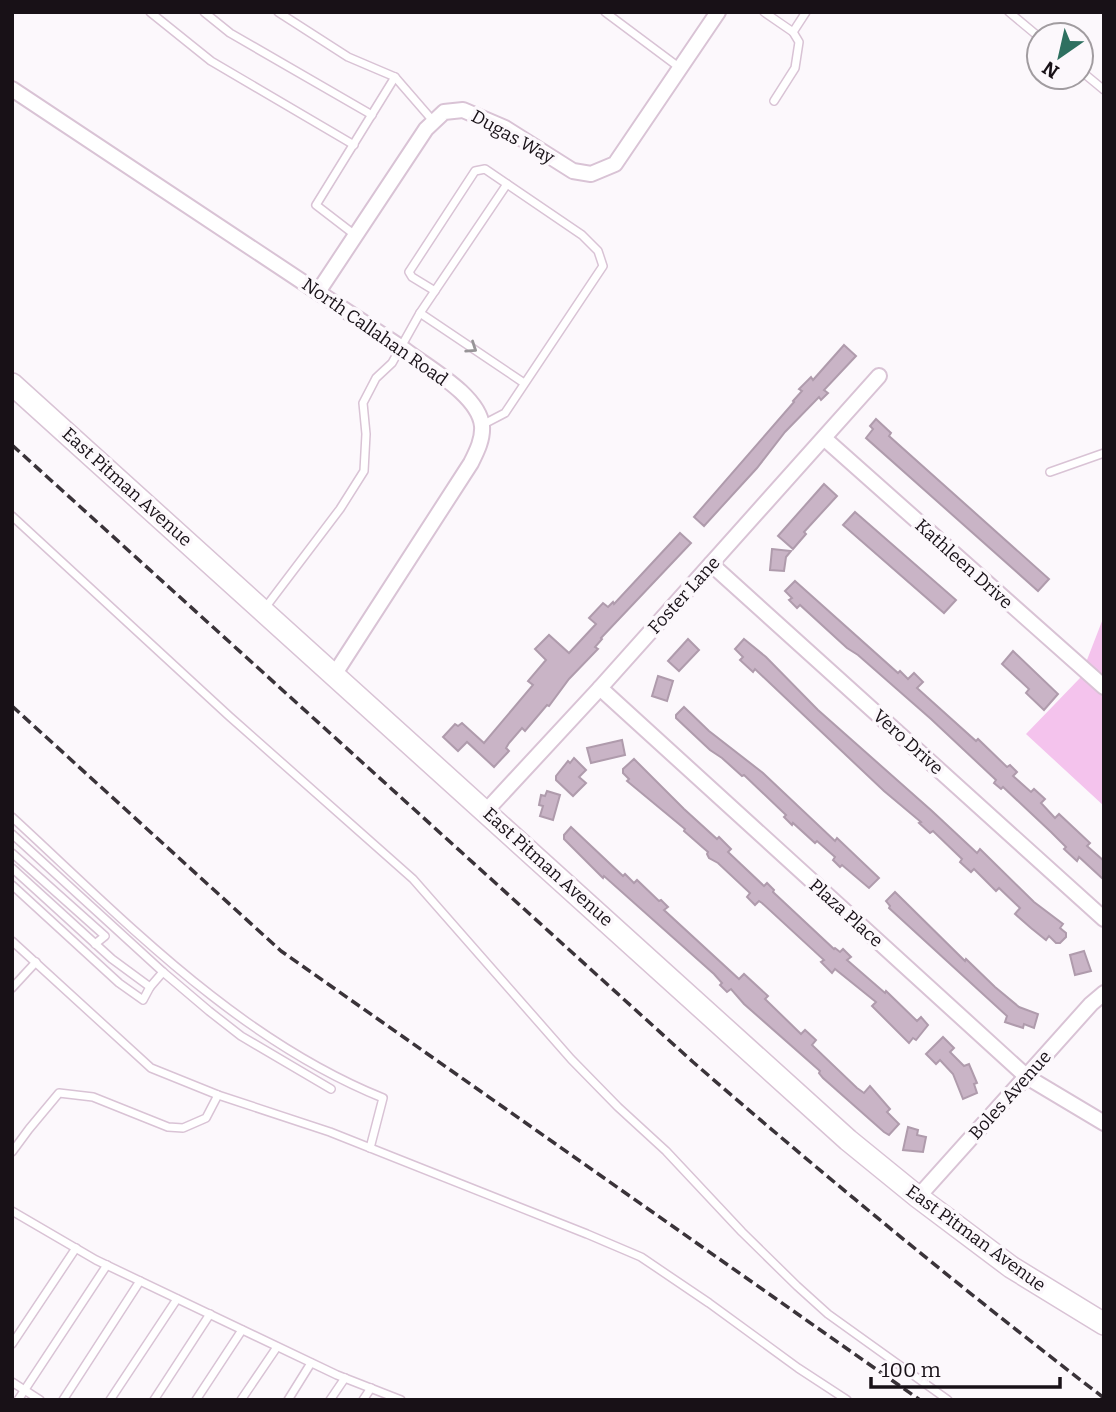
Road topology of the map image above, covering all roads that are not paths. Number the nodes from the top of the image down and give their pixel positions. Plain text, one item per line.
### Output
1 (150, 12) edge
2 (204, 12) edge
3 (278, 12) edge
4 (605, 12) edge
5 (718, 12) edge
6 (764, 12) edge
7 (806, 12) edge
8 (1009, 12) edge
9 (1025, 25) edge
10 (793, 32) junction
11 (681, 68) junction
12 (395, 78) junction
13 (12, 89) edge
14 (774, 100) dead end
15 (372, 115) junction
16 (434, 122) junction
17 (354, 145) junction
18 (507, 184) junction
19 (356, 235) junction
20 (435, 291) junction
21 (318, 292) junction
22 (420, 313) junction
23 (399, 347) junction
24 (879, 376) dead end
25 (524, 383) junction
26 (12, 384) edge
27 (482, 425) junction
28 (824, 439) junction
29 (1104, 453) edge
30 (1050, 472) dead end
31 (12, 516) edge
32 (711, 564) junction
33 (263, 611) junction
34 (334, 675) junction
35 (1104, 687) edge
36 (600, 688) junction
37 (486, 811) junction
38 (12, 817) edge
39 (12, 834) edge
40 (12, 853) edge
41 (12, 868) edge
42 (12, 886) edge
43 (1104, 919) edge
44 (12, 941) edge
45 (95, 944) junction
46 (36, 962) junction
47 (163, 972) junction
48 (150, 987) junction
49 (12, 988) edge
50 (1104, 993) edge
51 (1027, 1077) junction
52 (331, 1089) dead end
53 (218, 1095) junction
54 (1104, 1123) edge
55 (370, 1148) junction
56 (12, 1152) edge
57 (918, 1197) junction
58 (12, 1211) edge
59 (76, 1248) junction
60 (107, 1265) junction
61 (140, 1281) junction
62 (177, 1299) junction
63 (210, 1314) junction
64 (1104, 1324) edge
65 (242, 1330) junction
66 (12, 1344) edge
67 (277, 1347) junction
68 (311, 1363) junction
69 (345, 1378) junction
70 (12, 1382) edge
71 (371, 1388) junction
72 (25, 1390) junction
73 (18, 1400) edge
74 (40, 1400) edge
75 (63, 1400) edge
76 (110, 1400) edge
77 (154, 1400) edge
78 (196, 1400) edge
79 (242, 1400) edge
80 (288, 1400) edge
81 (330, 1400) edge
82 (363, 1400) edge
83 (401, 1400) edge
84 (847, 1400) edge
85 (948, 1400) edge

1 - 17 lane
2 - 15 lane
3 - 12 lane
4 - 11 lane
5 - 11 street, Dugas Way
6 - 10 lane
7 - 10 lane
8 - 9 lane
10 - 14 lane
11 - 16 street, Dugas Way
12 - 15 lane
12 - 16 lane
13 - 21 street, North Callahan Road
15 - 17 lane
16 - 19 street
17 - 19 lane
18 - 20 lane
18 - 20 lane
18 - 25 lane
19 - 21 street
20 - 22 lane
21 - 23 street, North Callahan Road
22 - 23 lane
22 -> 25 lane
23 - 27 street, North Callahan Road
23 - 33 lane
24 - 28 street, Foster Lane
25 - 27 lane
26 - 33 street, East Pitman Avenue
27 - 34 street
28 - 32 street, Foster Lane
28 - 35 street, Kathleen Drive
29 - 30 lane
31 - 85 lane
32 - 36 street, Foster Lane
32 - 43 street, Vero Drive
33 - 34 street, East Pitman Avenue
34 - 37 street, East Pitman Avenue
36 - 37 street, Foster Lane
36 - 51 street, Plaza Place
37 - 57 street, East Pitman Avenue
38 - 55 lane
39 - 47 lane
40 - 45 lane
41 - 45 lane
42 - 48 lane
44 - 46 lane
45 - 48 lane
46 - 49 lane
46 - 53 lane
47 - 48 lane
47 - 52 lane
50 - 51 street, Boles Avenue
51 - 54 street, Plaza Place
51 - 57 street, Boles Avenue
53 - 55 lane
53 - 56 lane
55 - 84 lane
57 - 64 street, East Pitman Avenue
58 - 59 lane
59 - 60 lane
59 - 66 lane
60 - 61 lane
60 - 72 lane
61 - 62 lane
61 - 75 lane
62 - 63 lane
62 - 76 lane
63 - 65 lane
63 - 77 lane
65 - 67 lane
65 - 78 lane
67 - 68 lane
67 - 79 lane
68 - 69 lane
68 - 80 lane
69 - 71 lane
69 - 81 lane
70 - 72 lane
71 - 82 lane
71 - 83 lane
72 - 73 lane
72 - 74 lane

